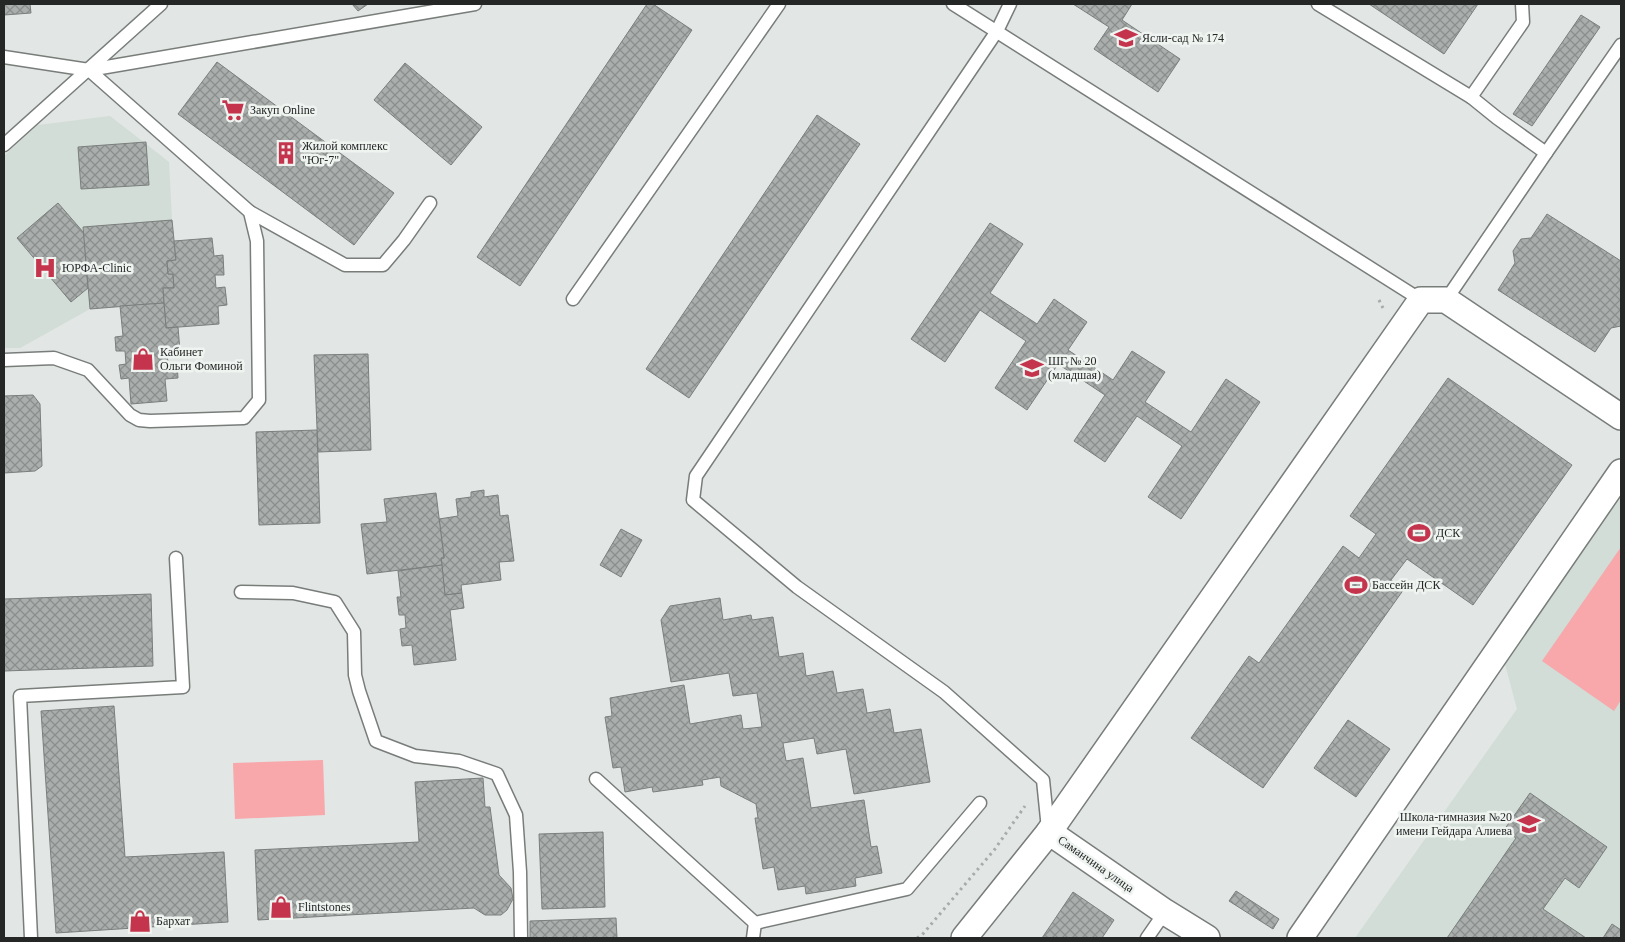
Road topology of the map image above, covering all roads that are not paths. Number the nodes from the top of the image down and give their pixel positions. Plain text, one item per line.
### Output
1 (161, 4) edge
2 (475, 4) edge
3 (779, 4) edge
4 (953, 4) edge
5 (1010, 4) edge
6 (1318, 4) edge
7 (1522, 4) edge
8 (997, 31) junction
9 (1621, 45) edge
10 (4, 57) edge
11 (89, 70) junction
12 (1471, 97) junction
13 (4, 145) edge
14 (1546, 153) junction
15 (430, 203) dead end
16 (250, 212) junction
17 (573, 299) dead end
18 (1421, 300) junction
19 (1446, 300) junction
20 (4, 360) edge
21 (1621, 417) edge
22 (1621, 472) edge
23 (176, 558) dead end
24 (241, 592) dead end
25 (596, 779) dead end
26 (980, 803) dead end
27 (1048, 832) junction
28 (1165, 912) junction
29 (755, 924) junction
30 (31, 938) edge
31 (521, 938) edge
32 (754, 938) edge
33 (964, 938) edge
34 (1147, 938) edge
35 (1207, 938) edge
36 (1300, 938) edge

1 - 11 lane
2 - 11 lane
3 - 17 lane
4 - 8 lane
5 - 8 lane
6 - 12 lane
7 - 12 lane
8 - 18 lane
8 - 27 lane
9 - 14 lane
10 - 11 lane
11 - 13 lane
11 - 16 lane
12 - 14 lane
14 - 19 lane
15 - 16 lane
16 - 20 lane
18 - 19 street
18 - 27 street
19 - 21 street
22 - 36 street
23 - 30 lane
24 - 31 lane
25 - 29 lane
26 - 29 lane
27 - 28 street, Саманчина улица
27 - 33 street, Саманчина улица
28 - 34 lane
28 - 35 street, Саманчина улица
29 - 32 lane

